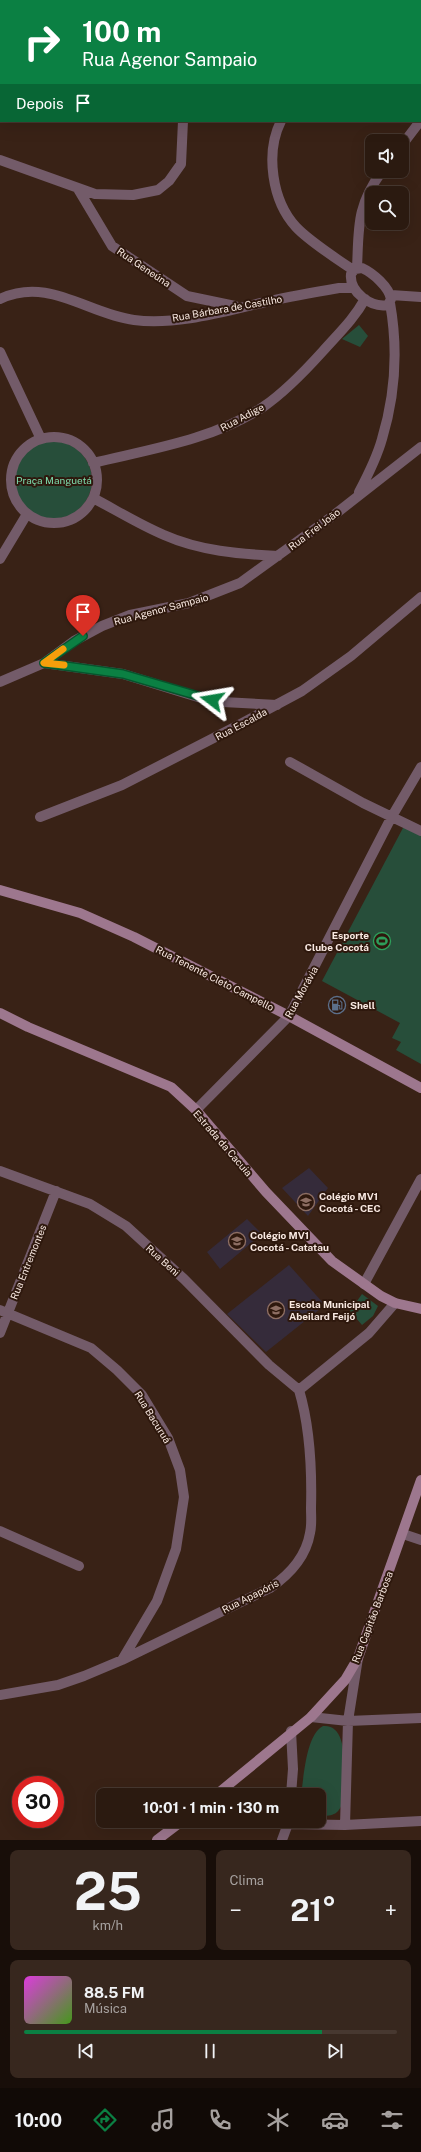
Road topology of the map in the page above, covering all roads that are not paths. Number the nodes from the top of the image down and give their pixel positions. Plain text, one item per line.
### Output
1 (183, 122) edge
2 (280, 122) edge
3 (419, 122) edge
4 (409, 136) edge
5 (0, 160) edge
6 (378, 178) edge
7 (78, 189) junction
8 (355, 275) junction
9 (421, 297) edge
10 (0, 299) edge
11 (368, 301) junction
12 (389, 301) junction
13 (240, 307) junction
14 (0, 352) edge
15 (41, 439) junction
16 (421, 447) edge
17 (94, 463) junction
18 (358, 494) junction
19 (93, 498) junction
20 (28, 514) junction
21 (278, 556) junction
22 (0, 559) edge
23 (421, 596) edge
24 (44, 663) junction
25 (0, 682) edge
26 (277, 705) junction
27 (290, 762) dead end
28 (421, 767) edge
29 (40, 817) dead end
30 (391, 818) junction
31 (421, 831) edge
32 (0, 890) edge
33 (0, 1013) edge
34 (289, 1016) junction
35 (421, 1088) edge
36 (196, 1110) junction
37 (0, 1171) edge
38 (421, 1179) edge
39 (56, 1191) junction
40 (364, 1284) junction
41 (395, 1303) junction
42 (421, 1309) edge
43 (4, 1312) edge
44 (0, 1333) edge
45 (299, 1390) junction
46 (421, 1480) edge
47 (0, 1531) edge
48 (403, 1534) junction
49 (421, 1540) edge
50 (79, 1566) dead end
51 (358, 1658) junction
52 (122, 1660) junction
53 (0, 1695) edge
54 (311, 1717) junction
55 (421, 1718) edge
56 (348, 1721) junction
57 (291, 1731) junction
58 (226, 1788) edge
59 (292, 1788) edge
60 (421, 1822) edge
61 (326, 1824) edge
62 (345, 1825) junction
63 (173, 1828) edge
64 (286, 1828) edge
65 (157, 1840) edge
66 (282, 1840) edge

1 - 7 street
2 - 8 street
3 - 4 street
5 - 7 street
6 - 8 street
7 - 13 street, Rua Geneúna
8 - 11 street
8 - 12 street
8 - 13 street, Rua Bárbara de Castilho
9 - 12 street
10 - 13 street, Rua Bárbara de Castilho
11 - 12 street
11 - 17 street, Rua Adige
12 - 18 street, Rua Frei João
14 - 15 street
15 - 17 street
15 - 20 street
16 - 18 street
17 - 19 street
18 - 21 street, Rua Frei João
19 - 20 street
19 - 21 street, Rua Frei João
20 - 22 street
21 - 24 street, Rua Agenor Sampaio
23 - 26 street, Rua Escalda
24 - 25 street
24 - 26 street
26 - 29 street, Rua Escalda
27 - 30 street
28 - 30 street, Rua Morávia
30 - 31 street
30 - 34 street, Rua Morávia
32 - 34 main road, Rua Tenente Cleto Campello
33 - 36 main road, Estrada da Cacuia
34 - 35 main road, Rua Tenente Cleto Campello
34 - 36 street, Rua Morávia
36 - 40 main road, Estrada da Cacuia
37 - 39 street, Rua Beni
38 - 40 street
39 - 43 street, Rua Entremontes
39 - 45 street, Rua Beni
40 - 41 main road, Estrada da Cacuia
41 - 42 main road, Estrada da Cacuia
41 - 45 street
43 - 44 street, Rua Entremontes
43 - 52 street, Rua Bacuruá
45 - 52 street, Rua Apapóris
46 - 48 main road, Rua Capitão Barbosa
47 - 50 street
48 - 49 street
48 - 51 main road, Rua Capitão Barbosa
51 - 54 main road, Rua Capitão Barbosa
51 - 56 street
52 - 53 street, Rua Apapóris
54 - 56 street
54 - 57 main road, Rua Capitão Barbosa
55 - 56 street
56 - 62 street
57 - 58 main road, Rua Capitão Barbosa
57 - 59 street
60 - 62 street
61 - 62 street
63 - 65 main road
64 - 66 street

